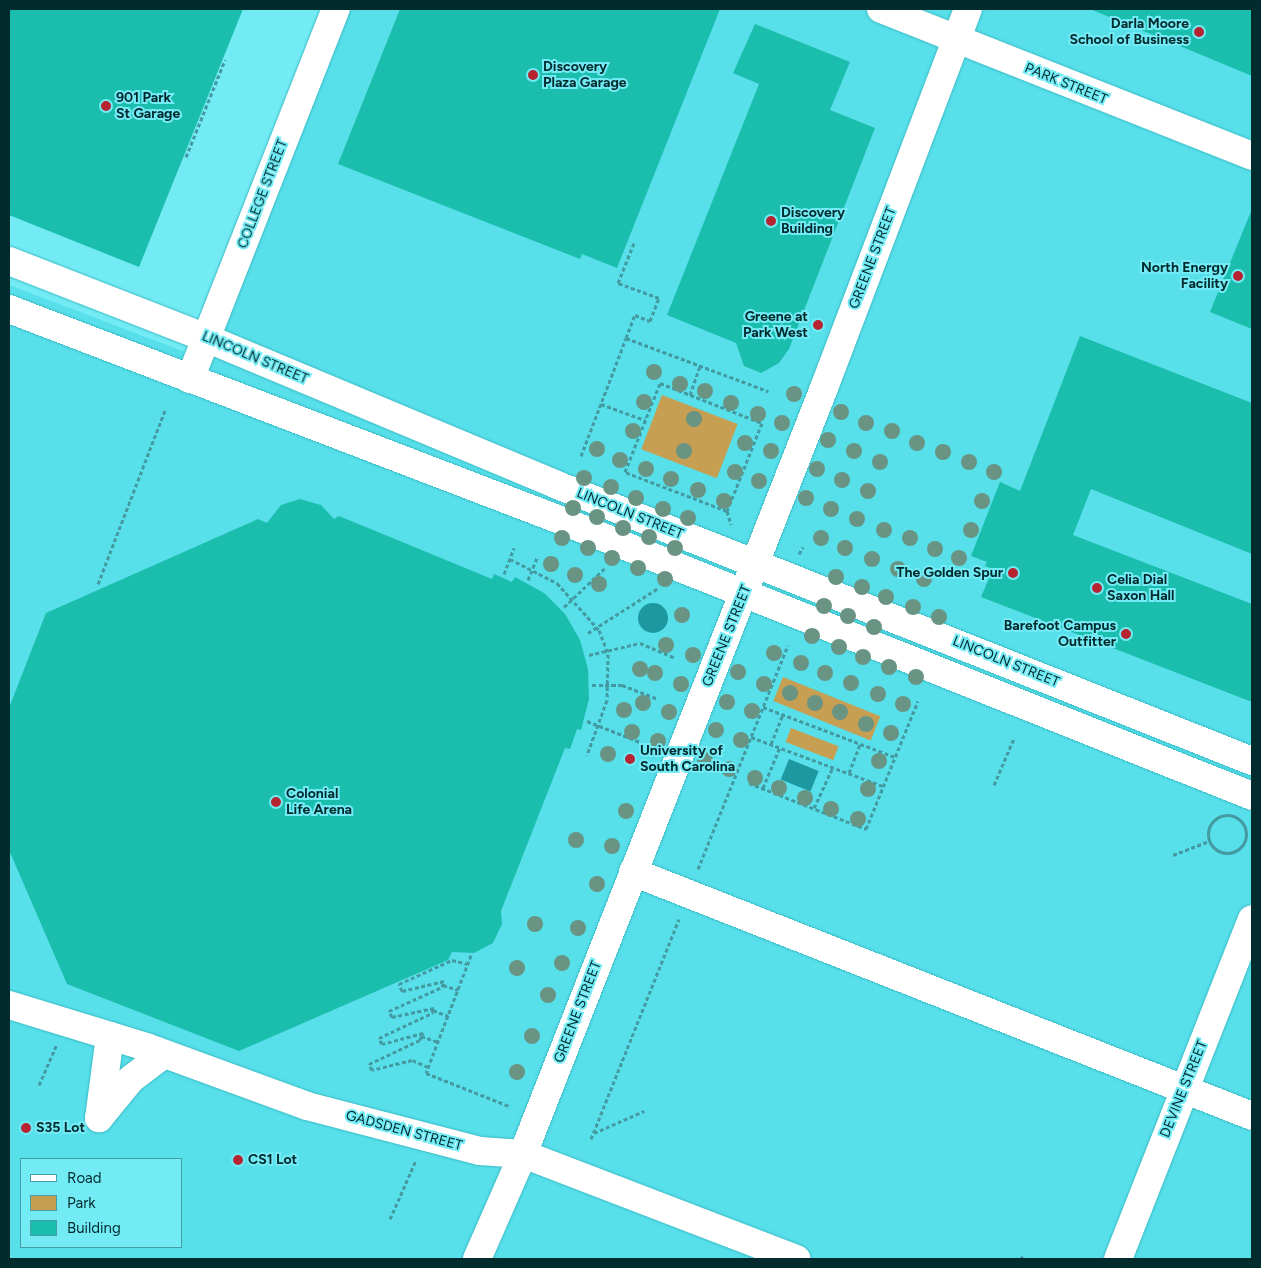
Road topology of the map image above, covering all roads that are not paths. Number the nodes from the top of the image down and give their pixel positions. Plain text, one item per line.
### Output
1 (336, 9) edge
2 (881, 9) edge
3 (968, 9) edge
4 (956, 40) junction
5 (1252, 156) edge
6 (9, 262) edge
7 (9, 309) edge
8 (206, 338) junction
9 (190, 379) junction
10 (755, 563) junction
11 (743, 593) junction
12 (1252, 761) edge
13 (1252, 796) edge
14 (633, 872) junction
15 (1252, 920) edge
16 (9, 1005) edge
17 (110, 1036) junction
18 (164, 1054) junction
19 (1183, 1089) junction
20 (1252, 1116) edge
21 (523, 1154) junction
22 (476, 1259) edge
23 (797, 1259) edge
24 (1118, 1259) edge

1 - 8 street, COLLEGE STREET
2 - 4 street, PARK STREET
3 - 4 street, GREENE STREET
4 - 5 street, PARK STREET
4 - 10 street, GREENE STREET
6 - 8 street, LINCOLN STREET
7 - 9 street
8 - 9 street, COLLEGE STREET
8 - 10 street, LINCOLN STREET
9 - 11 street
10 - 11 street, GREENE STREET
10 - 12 street, LINCOLN STREET
11 - 13 street
11 - 14 street, GREENE STREET
14 - 19 street
14 - 21 street, GREENE STREET
15 - 19 street, DEVINE STREET
16 - 17 street, GADSDEN STREET
17 - 18 street, GADSDEN STREET
17 - 18 street
18 - 21 street, GADSDEN STREET
19 - 20 street
19 - 24 street, DEVINE STREET
21 - 22 street, GREENE STREET
21 - 23 street, GADSDEN STREET

